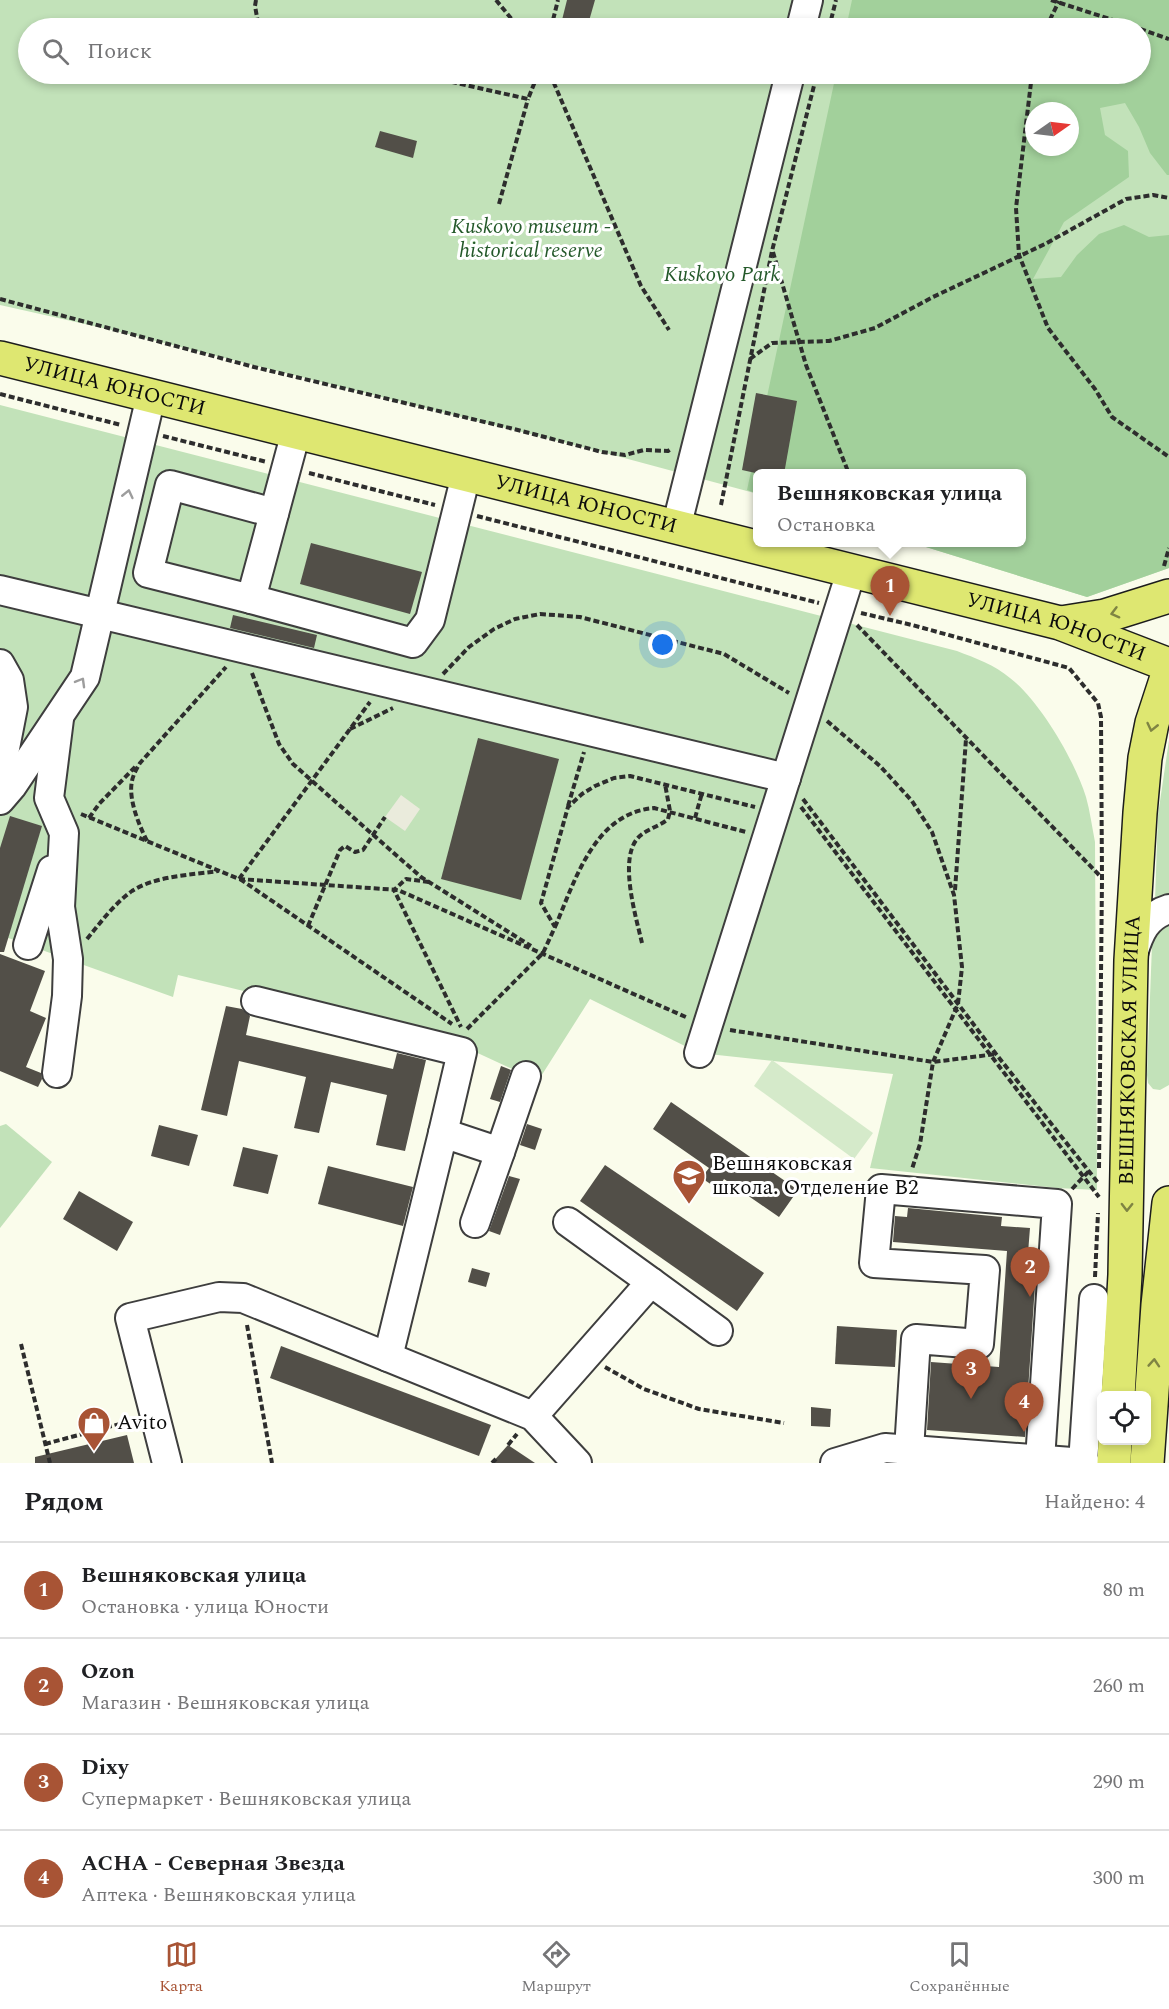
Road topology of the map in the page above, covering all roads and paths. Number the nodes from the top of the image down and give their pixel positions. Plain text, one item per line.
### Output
1 (256, 0) edge
2 (496, 0) edge
3 (558, 0) edge
4 (808, 0) edge
5 (836, 0) edge
6 (1052, 0) edge
7 (1059, 1) edge
8 (257, 18) edge
9 (511, 18) edge
10 (554, 18) edge
11 (804, 18) edge
12 (832, 18) edge
13 (1051, 18) edge
14 (1108, 18) edge
15 (1151, 33) edge
16 (1169, 39) edge
17 (461, 84) edge
18 (533, 84) edge
19 (554, 84) edge
20 (787, 84) edge
21 (814, 84) edge
22 (1031, 84) edge
23 (528, 99) junction
24 (1169, 198) edge
25 (499, 204) dead end
26 (772, 251) junction
27 (1019, 255) junction
28 (0, 299) edge
29 (669, 330) dead end
30 (799, 342) junction
31 (0, 358) edge
32 (750, 359) junction
33 (0, 394) edge
34 (151, 396) junction
35 (143, 430) junction
36 (296, 432) junction
37 (698, 435) junction
38 (1169, 457) edge
39 (286, 467) junction
40 (847, 469) edge
41 (466, 476) junction
42 (721, 506) dead end
43 (458, 510) junction
44 (274, 513) junction
45 (676, 528) junction
46 (1169, 548) edge
47 (851, 572) junction
48 (1166, 581) edge
49 (0, 590) edge
50 (251, 598) junction
51 (840, 608) junction
52 (100, 615) junction
53 (1060, 623) junction
54 (242, 649) junction
55 (0, 664) edge
56 (1169, 665) edge
57 (1169, 671) edge
58 (384, 683) junction
59 (60, 714) junction
60 (590, 731) junction
61 (966, 738) junction
62 (140, 763) junction
63 (0, 774) edge
64 (312, 781) junction
65 (785, 781) junction
66 (665, 784) junction
67 (702, 793) junction
68 (0, 800) edge
69 (51, 802) junction
70 (568, 807) junction
71 (670, 811) junction
72 (385, 817) dead end
73 (89, 818) junction
74 (695, 818) junction
75 (771, 825) junction
76 (64, 833) junction
77 (374, 834) junction
78 (147, 841) junction
79 (218, 871) junction
80 (239, 879) junction
81 (1102, 879) junction
82 (429, 882) junction
83 (324, 885) junction
84 (394, 890) junction
85 (954, 895) dead end
86 (1169, 909) edge
87 (308, 926) junction
88 (555, 927) junction
89 (642, 944) dead end
90 (28, 945) dead end
91 (543, 953) junction
92 (68, 959) junction
93 (1131, 960) junction
94 (256, 1001) dead end
95 (464, 1032) junction
96 (703, 1039) junction
97 (996, 1053) junction
98 (990, 1054) junction
99 (57, 1073) dead end
100 (526, 1076) dead end
101 (443, 1133) junction
102 (500, 1152) junction
103 (1099, 1184) junction
104 (1099, 1197) junction
105 (1169, 1203) edge
106 (568, 1222) dead end
107 (475, 1223) dead end
108 (651, 1282) junction
109 (243, 1298) junction
110 (1094, 1299) joint
111 (718, 1331) dead end
112 (21, 1344) dead end
113 (388, 1357) junction
114 (586, 1357) junction
115 (1118, 1391) edge
116 (533, 1416) junction
117 (131, 1421) dead end
118 (784, 1423) dead end
119 (45, 1444) junction
120 (1115, 1445) edge
121 (1155, 1446) edge
122 (895, 1454) edge
123 (1040, 1460) junction
124 (50, 1463) edge
125 (167, 1463) edge
126 (272, 1463) edge
127 (577, 1463) edge
128 (836, 1463) edge
129 (1084, 1463) edge
130 (1114, 1463) edge

1 - 8 path
2 - 9 path
3 - 10 path
4 - 11 street
5 - 12 path
6 - 7 path
7 - 13 path
7 - 14 path
15 - 16 path
17 - 23 path
18 - 23 path
19 - 29 path
20 - 37 street
21 - 26 path
22 - 27 path
23 - 25 path
24 - 27 path
26 - 30 path
26 - 32 path
27 - 30 path
27 - 38 path
28 - 37 path
30 - 32 path
30 - 40 path
31 - 34 main road, УЛИЦА ЮНОСТИ
32 - 42 path
33 - 35 path
34 - 35 street
34 - 36 main road, УЛИЦА ЮНОСТИ
35 - 39 path
52 -> 35 street
36 - 39 street
36 - 41 main road, УЛИЦА ЮНОСТИ
37 - 45 street
39 - 43 path
39 - 44 street
41 - 43 street
41 - 45 main road, УЛИЦА ЮНОСТИ
43 - 50 street
43 - 51 path
44 - 50 street
44 - 50 street
45 - 47 main road, УЛИЦА ЮНОСТИ
46 - 48 path
47 - 51 street
47 - 53 main road, УЛИЦА ЮНОСТИ
48 -> 53 main road
49 - 52 street
51 - 61 path
51 - 65 street
51 - 81 path
52 - 54 street
59 -> 52 street
53 - 56 main road, УЛИЦА ЮНОСТИ
54 - 58 street
54 - 62 path
54 - 64 path
55 - 63 street
57 -> 93 main road, ВЕШНЯКОВСКАЯ УЛИЦА
58 - 60 street
58 - 64 path
59 - 68 street
59 - 69 street
60 - 65 street
60 - 70 path
61 - 81 path
61 - 85 path
62 - 73 path
62 - 78 path
64 - 77 path
64 - 80 path
65 - 75 street
65 - 97 path
65 - 98 path
66 - 67 path
66 - 70 path
66 - 71 path
67 - 74 path
67 - 75 path
69 - 73 path
69 - 76 street
70 - 88 path
71 - 74 path
71 - 88 path
71 - 89 path
72 - 77 path
73 - 78 path
74 - 75 path
75 - 96 street
76 - 90 street
76 - 92 street
77 - 82 path
77 - 83 path
78 - 79 path
79 - 80 path
79 - 92 path
80 - 83 path
80 - 87 path
81 - 103 path
82 - 84 path
82 - 91 path
83 - 84 path
83 - 87 path
84 - 91 path
84 - 95 path
86 - 93 street
87 - 95 path
88 - 91 path
91 - 95 path
91 - 96 path
92 - 99 street
93 -> 115 main road, ВЕШНЯКОВСКАЯ УЛИЦА
94 - 101 street
96 - 98 path
97 - 98 path
97 - 103 path
98 - 104 path
100 - 102 street
101 - 102 street
101 - 113 street
102 - 107 street
103 - 104 path
104 - 110 path
121 -> 105 main road
106 - 108 street
108 - 111 street
108 - 114 street
109 - 113 street
109 - 125 street
109 - 126 path
110 - 129 street
112 - 119 path
113 - 116 street
114 - 116 street
114 - 118 path
116 - 127 street
117 - 119 path
119 - 124 path
120 - 130 main road
122 - 123 street
122 - 123 street
122 - 128 street
123 - 129 street

